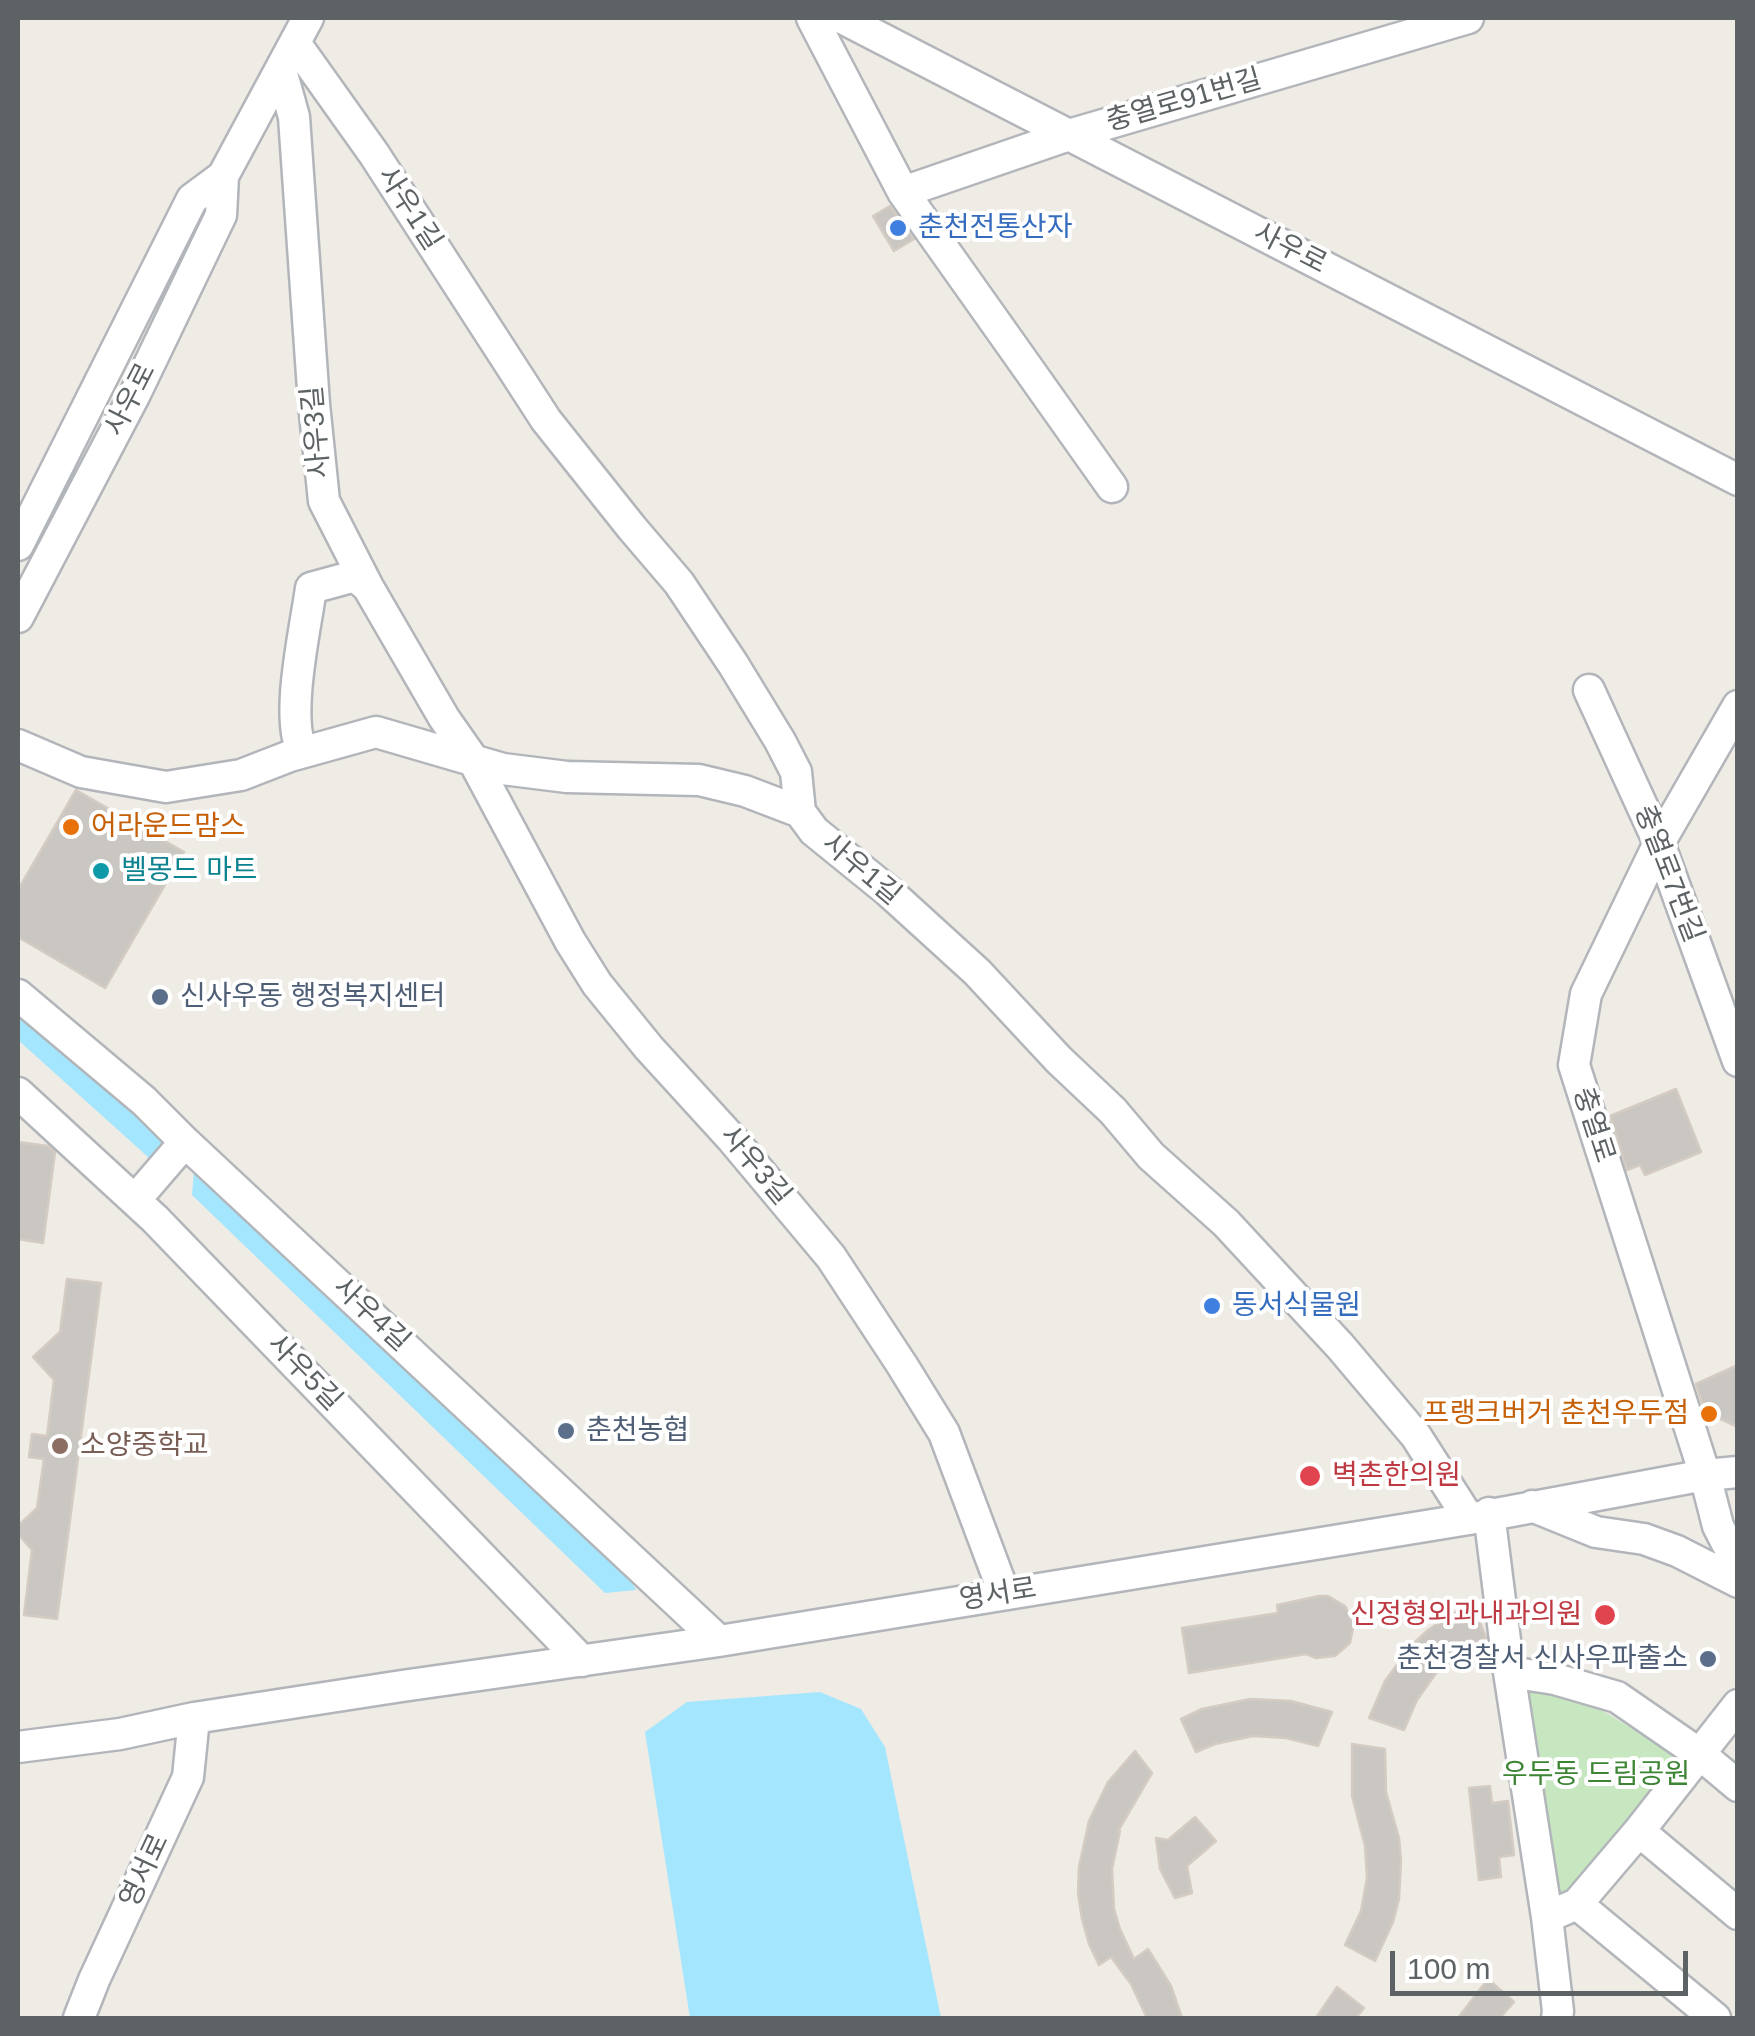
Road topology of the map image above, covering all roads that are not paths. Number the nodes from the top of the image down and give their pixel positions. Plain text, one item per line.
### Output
1 (812, 18) edge
2 (842, 18) edge
3 (1468, 18) edge
4 (295, 43) edge
5 (1069, 135) junction
6 (223, 176) junction
7 (903, 192) junction
8 (1738, 480) edge
9 (1112, 487) dead end
10 (18, 545) edge
11 (368, 586) junction
12 (18, 617) edge
13 (1589, 690) dead end
14 (1736, 714) edge
15 (18, 745) edge
16 (302, 752) junction
17 (472, 758) junction
18 (800, 812) junction
19 (1659, 843) junction
20 (18, 995) edge
21 (1738, 1061) edge
22 (18, 1093) edge
23 (185, 1142) junction
24 (136, 1200) junction
25 (1738, 1472) edge
26 (1705, 1474) junction
27 (1532, 1506) junction
28 (1479, 1516) junction
29 (1738, 1566) edge
30 (1738, 1582) edge
31 (1004, 1593) junction
32 (719, 1641) junction
33 (582, 1661) junction
34 (1508, 1672) junction
35 (1738, 1705) edge
36 (194, 1718) junction
37 (18, 1747) edge
38 (1701, 1755) junction
39 (1738, 1786) edge
40 (1639, 1831) junction
41 (1577, 1904) junction
42 (1738, 1914) edge
43 (1548, 1917) junction
44 (79, 2018) edge
45 (1557, 2018) edge
46 (1715, 2018) edge

1 - 7 street
2 - 5 street, 사우로
3 - 5 street, 충열로91번길
4 - 6 street, 사우로
4 - 11 street, 사우3길
4 - 18 street, 사우1길
5 - 7 street, 충열로91번길
5 - 8 street, 사우로
6 - 10 street, 사우로
6 - 12 street, 사우로
7 - 9 street
11 - 16 street
11 - 17 street, 사우3길
13 - 19 street, 충열로7번길
14 - 19 street, 충열로
15 - 16 street
16 - 17 street
17 - 18 street
17 - 31 street, 사우3길
18 - 28 street, 사우1길
19 - 21 street, 충열로7번길
19 - 26 street, 충열로
20 - 23 street, 사우4길
22 - 24 street, 사우5길
23 - 24 street
23 - 32 street, 사우4길
24 - 33 street, 사우5길
25 - 26 street
26 - 27 street, 영서로
26 - 29 street
27 - 28 street, 영서로
27 - 30 street
28 - 31 street, 영서로
28 - 34 street
31 - 32 street, 영서로
32 - 33 street, 영서로
33 - 36 street, 영서로
34 - 38 street
34 - 43 street
35 - 38 street
36 - 37 street, 영서로
36 - 44 street, 영서로
38 - 39 street
38 - 40 street
40 - 41 street
40 - 42 street
41 - 43 street
41 - 46 street
43 - 45 street

